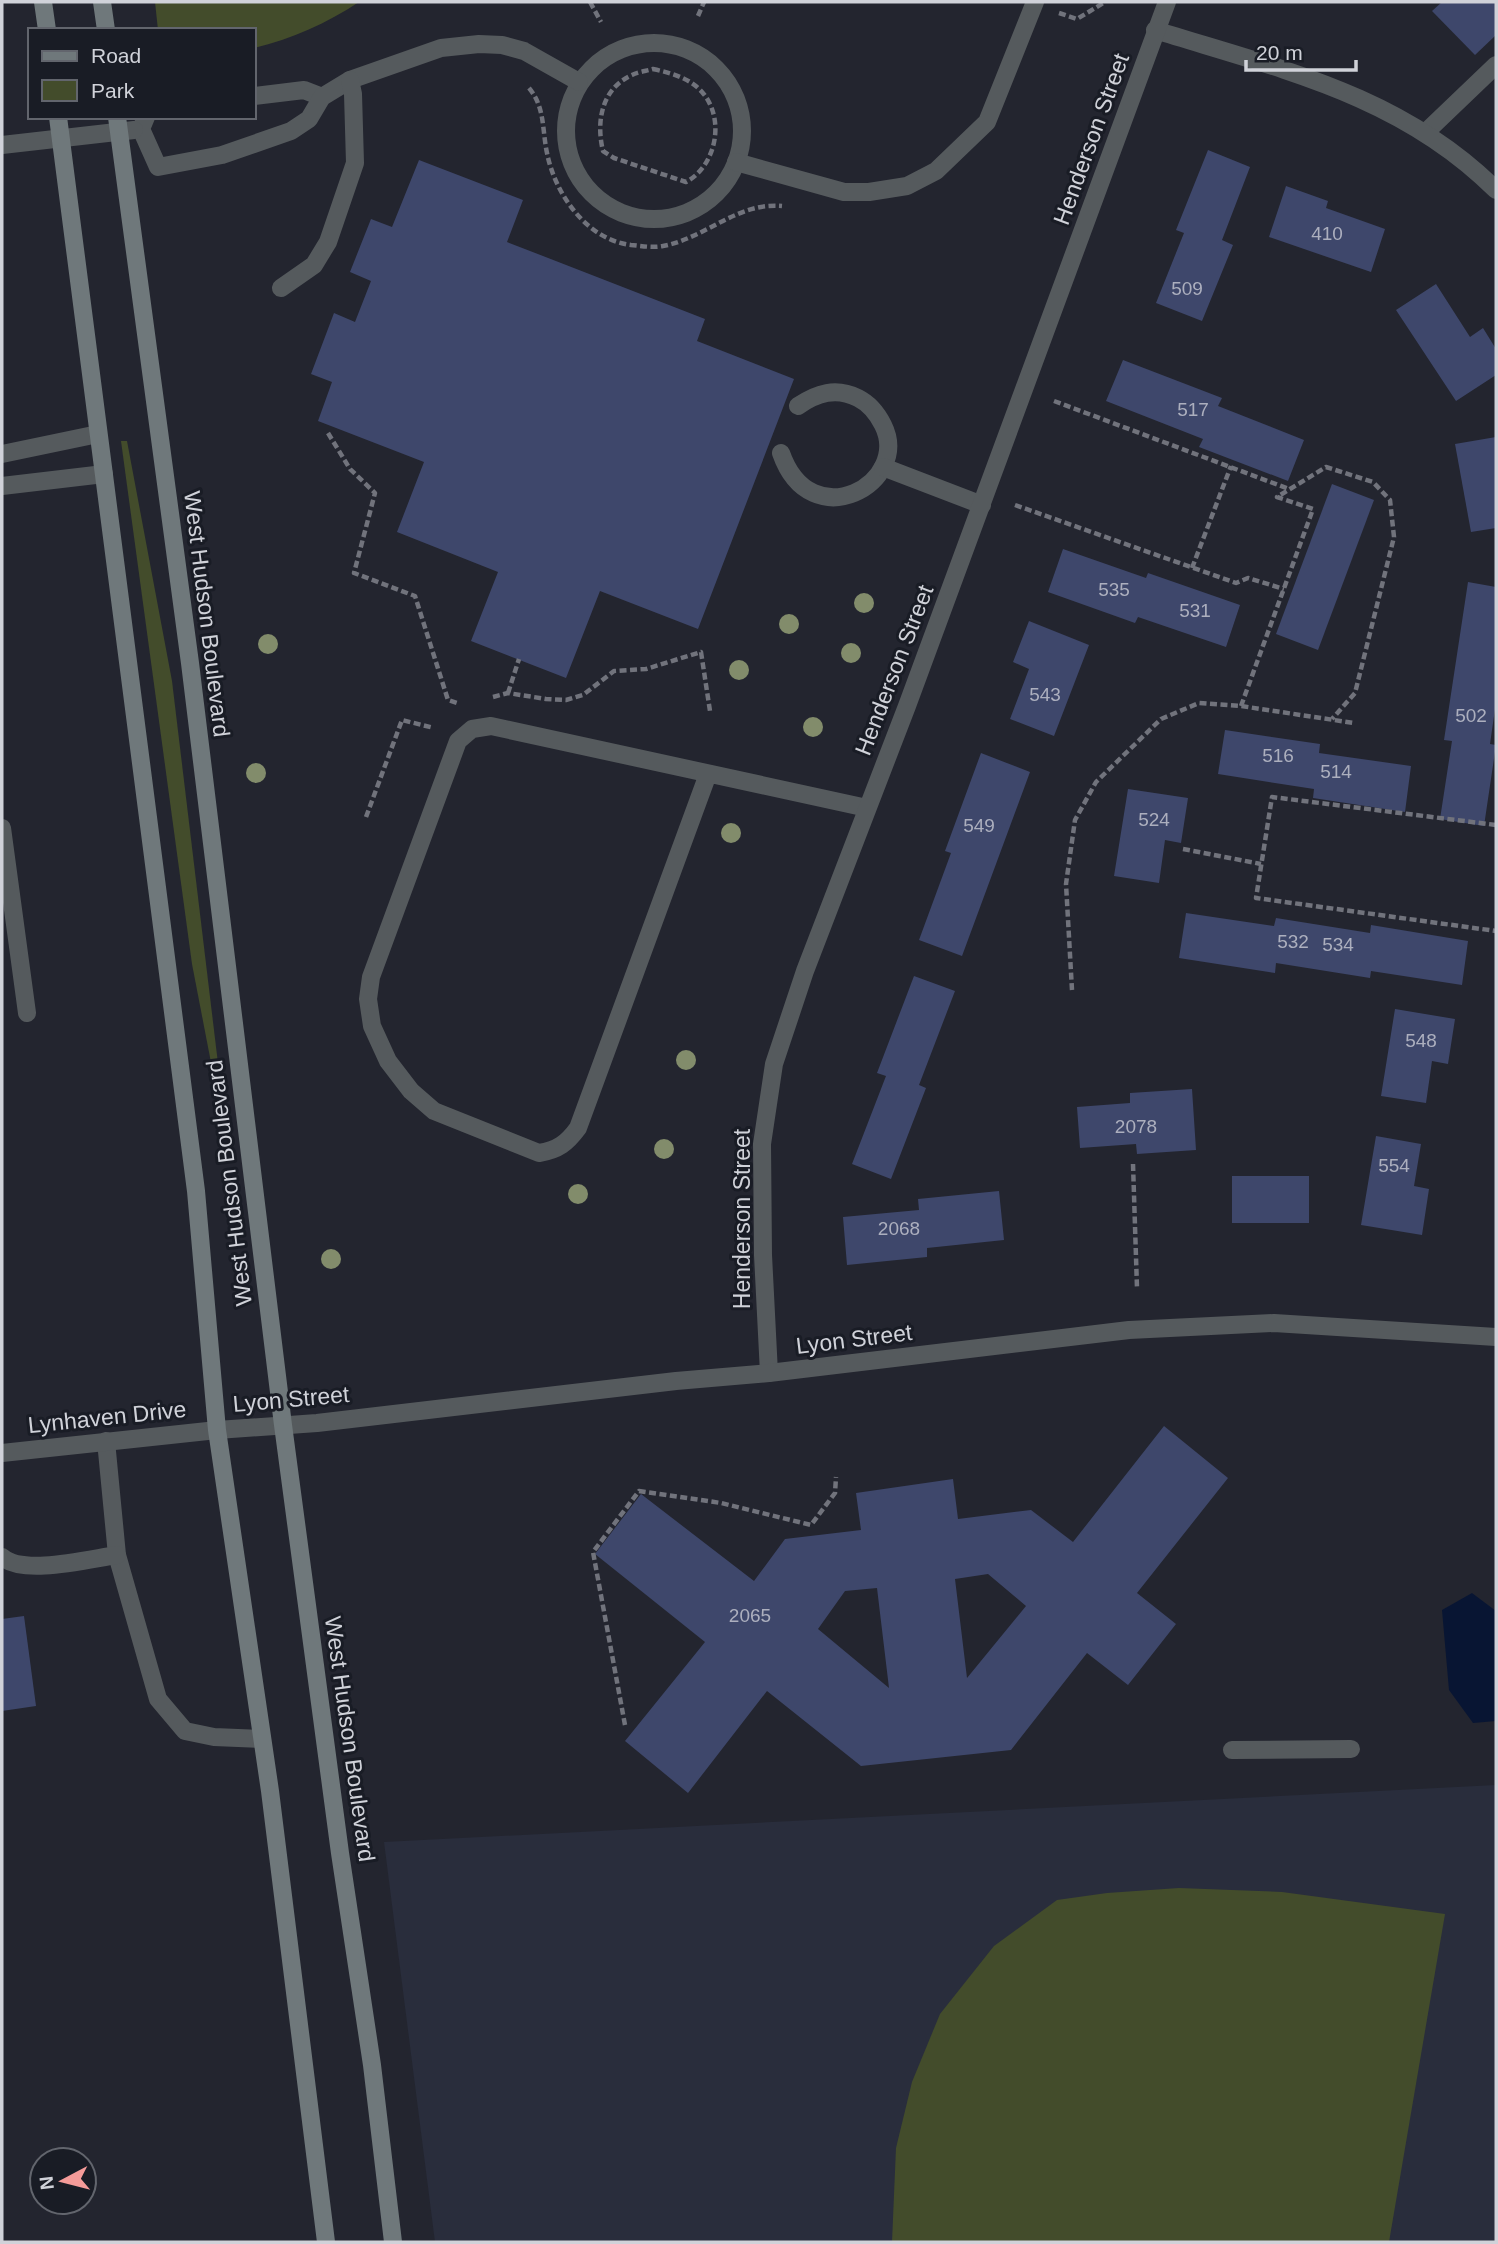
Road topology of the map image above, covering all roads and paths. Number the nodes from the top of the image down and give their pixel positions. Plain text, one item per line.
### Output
1 (43, 2) edge
2 (102, 2) edge
3 (590, 2) edge
4 (704, 2) edge
5 (1035, 2) edge
6 (1167, 2) edge
7 (698, 16) dead end
8 (601, 22) dead end
9 (47, 28) edge
10 (106, 28) edge
11 (1155, 30) junction
12 (1496, 65) edge
13 (350, 80) junction
14 (579, 82) junction
15 (256, 96) edge
16 (322, 97) junction
17 (58, 119) edge
18 (144, 123) edge
19 (118, 125) edge
20 (1426, 132) junction
21 (61, 139) junction
22 (2, 145) edge
23 (614, 158) joint
24 (736, 162) junction
25 (1496, 190) edge
26 (281, 288) dead end
27 (1054, 401) dead end
28 (798, 406) dead end
29 (328, 433) dead end
30 (98, 434) junction
31 (781, 453) dead end
32 (2, 454) edge
33 (1231, 466) junction
34 (883, 467) junction
35 (104, 474) junction
36 (2, 486) edge
37 (1289, 489) junction
38 (982, 505) junction
39 (1016, 505) dead end
40 (1192, 568) junction
41 (1284, 589) junction
42 (519, 659) dead end
43 (508, 693) junction
44 (484, 699) dead end
45 (473, 702) dead end
46 (461, 704) junction
47 (1241, 706) junction
48 (710, 711) dead end
49 (454, 712) dead end
50 (1332, 719) junction
51 (1354, 723) dead end
52 (440, 724) dead end
53 (708, 774) junction
54 (867, 808) junction
55 (366, 817) dead end
56 (1496, 824) edge
57 (2, 828) edge
58 (1183, 849) dead end
59 (1261, 864) junction
60 (1496, 931) edge
61 (1072, 990) dead end
62 (27, 1013) dead end
63 (1133, 1164) dead end
64 (1138, 1288) dead end
65 (1496, 1335) edge
66 (769, 1373) junction
67 (283, 1425) junction
68 (218, 1430) junction
69 (106, 1441) junction
70 (2, 1453) edge
71 (836, 1477) dead end
72 (117, 1555) junction
73 (2, 1557) edge
74 (625, 1724) dead end
75 (262, 1739) junction
76 (1351, 1749) dead end
77 (1232, 1751) dead end
78 (326, 2242) edge
79 (393, 2242) edge

1 - 9 main road
2 - 10 main road
3 - 8 path
4 - 7 path
5 - 24 street
6 - 11 street, Henderson Street
11 - 20 street
11 - 38 street, Henderson Street
12 - 20 street
13 - 14 street
13 - 16 street
13 - 26 street
14 - 24 street
14 - 24 street
15 - 16 street
16 - 18 street
17 - 21 main road, West Hudson Boulevard
18 - 19 street
19 - 21 street
19 - 67 main road, West Hudson Boulevard
20 - 25 street
21 - 22 street
21 - 30 main road, West Hudson Boulevard
23 - 23 path
27 - 33 path
28 - 34 street
29 - 46 path
30 - 32 street
30 - 35 main road, West Hudson Boulevard
31 - 34 street
33 - 37 path
33 - 40 path
34 - 38 street
35 - 36 street
35 - 68 main road, West Hudson Boulevard
37 - 41 path
37 - 50 path
38 - 54 street, Henderson Street
39 - 40 path
40 - 41 path
41 - 47 path
42 - 43 path
43 - 44 path
43 - 48 path
45 - 46 path
46 - 49 path
47 - 50 path
47 - 61 path
50 - 51 path
52 - 55 path
53 - 53 street
53 - 54 street
54 - 66 street, Henderson Street
56 - 59 path
57 - 62 street
58 - 59 path
59 - 60 path
63 - 64 path
65 - 66 street, Lyon Street
66 - 67 street, Lyon Street
67 - 68 street, Lyon Street
67 - 79 main road, West Hudson Boulevard
68 - 69 street, Lynhaven Drive
68 - 75 main road, West Hudson Boulevard
69 - 70 street, Lynhaven Drive
69 - 72 street
71 - 74 path
72 - 73 street
72 - 75 street
75 - 78 main road, West Hudson Boulevard
76 - 77 street

